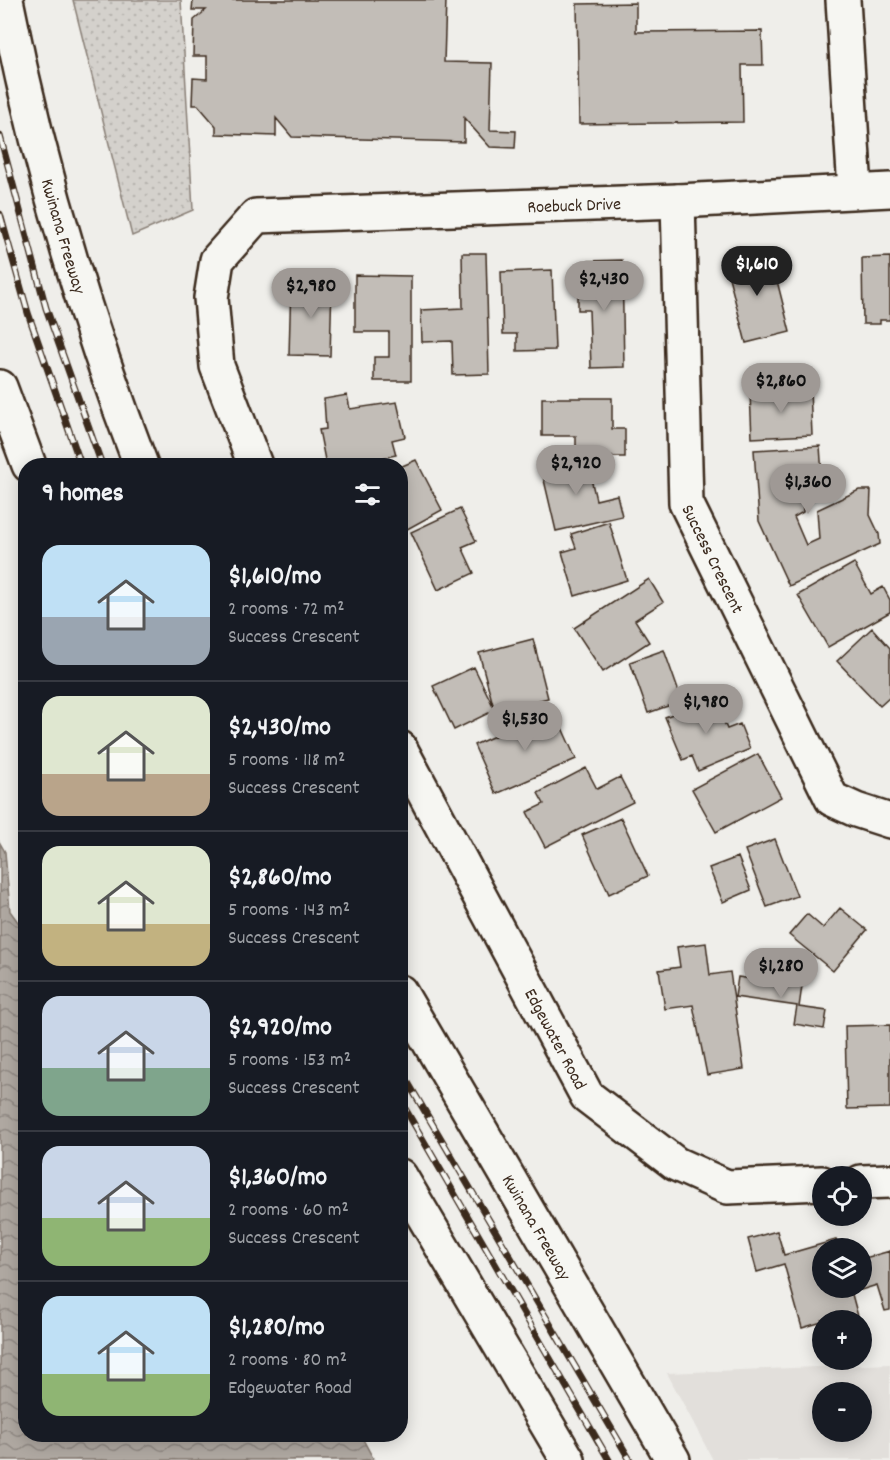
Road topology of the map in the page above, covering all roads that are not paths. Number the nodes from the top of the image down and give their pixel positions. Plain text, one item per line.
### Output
1 (6, 0) edge
2 (843, 0) edge
3 (855, 190) junction
4 (890, 190) edge
5 (678, 201) junction
6 (0, 387) edge
7 (26, 458) edge
8 (138, 458) edge
9 (252, 458) edge
10 (408, 763) edge
11 (890, 821) edge
12 (408, 1006) edge
13 (890, 1181) edge
14 (872, 1182) edge
15 (812, 1183) edge
16 (408, 1190) edge
17 (568, 1460) edge
18 (674, 1460) edge

1 - 8 main road, Kwinana Freeway
2 - 3 main road
3 - 4 main road, Roebuck Drive
3 - 5 main road, Roebuck Drive
5 - 9 main road, Roebuck Drive
5 - 11 main road, Success Crescent
6 - 7 main road
10 - 15 main road, Edgewater Road
12 - 18 main road, Kwinana Freeway
13 - 14 main road
16 - 17 main road

